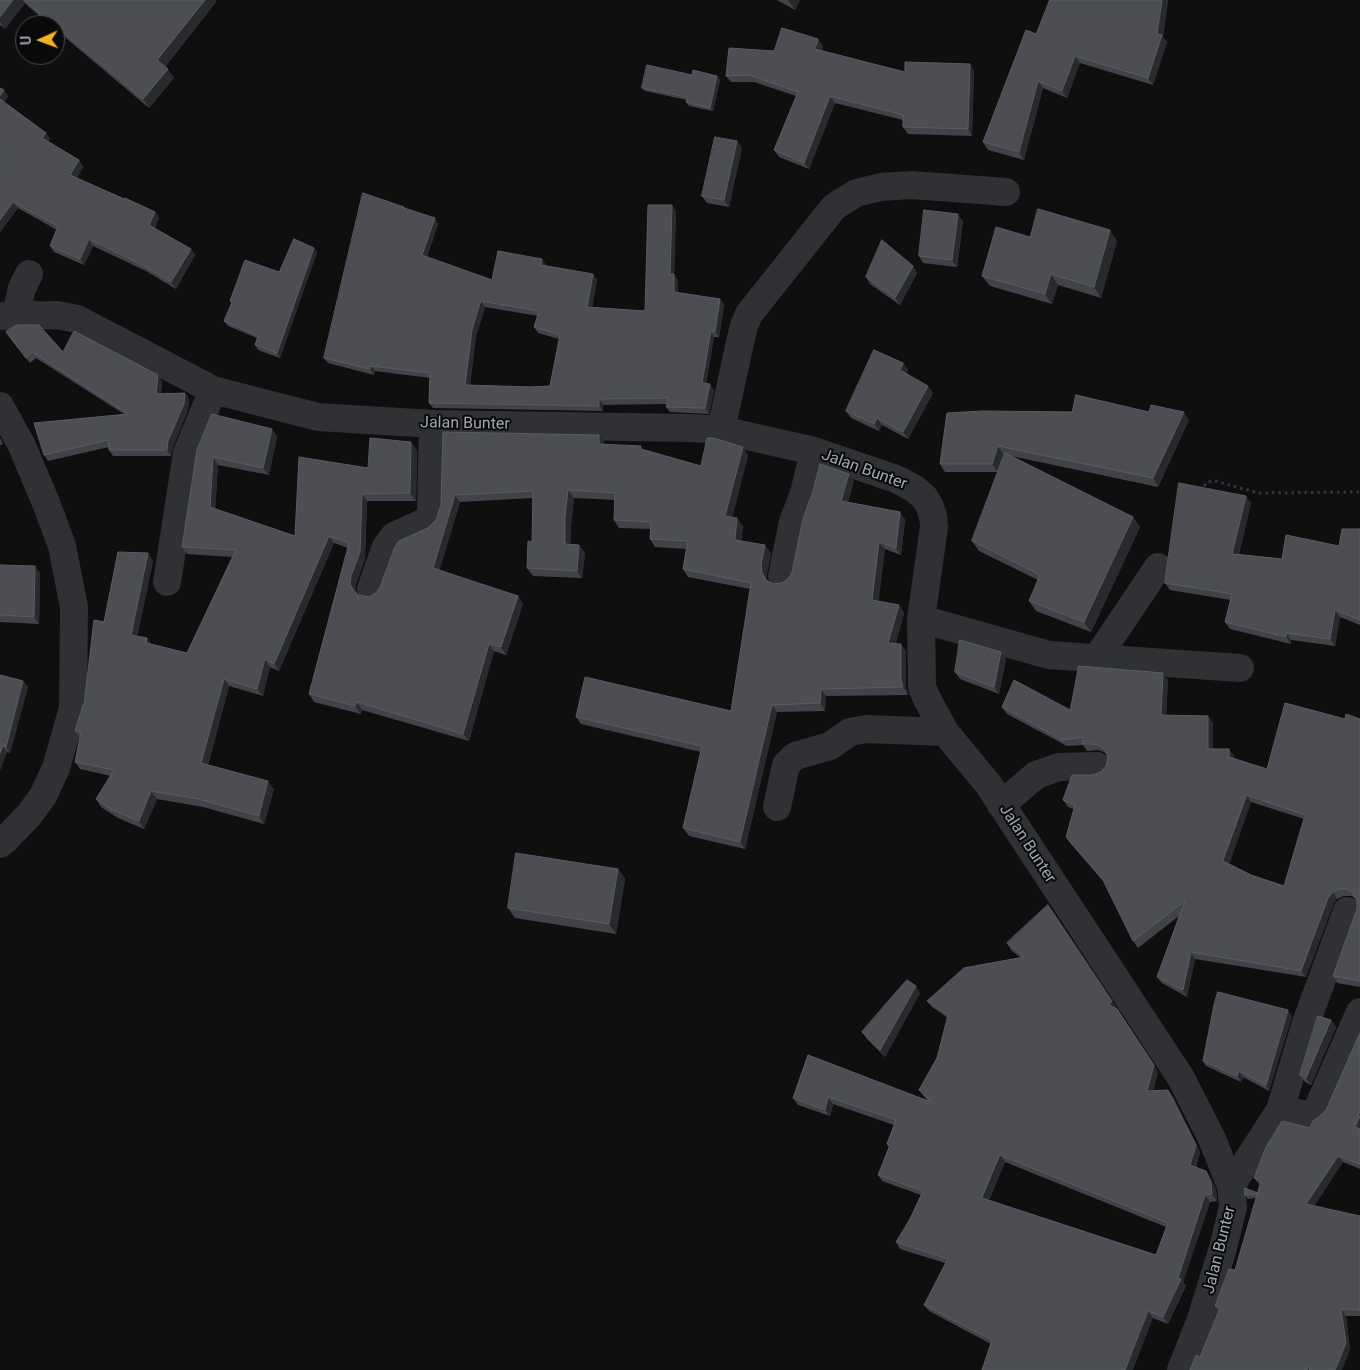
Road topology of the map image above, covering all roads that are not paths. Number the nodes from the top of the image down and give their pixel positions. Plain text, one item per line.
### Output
1 (1006, 192) dead end
2 (29, 274) dead end
3 (0, 316) edge
4 (37, 316) junction
5 (213, 390) junction
6 (0, 406) edge
7 (433, 424) junction
8 (721, 430) junction
9 (814, 451) junction
10 (1158, 568) dead end
11 (782, 576) dead end
12 (167, 582) dead end
13 (371, 589) dead end
14 (921, 619) junction
15 (1097, 658) junction
16 (1240, 668) dead end
17 (945, 732) junction
18 (1097, 766) dead end
19 (1001, 805) junction
20 (777, 807) dead end
21 (0, 844) edge
22 (1347, 910) dead end
23 (1360, 1012) edge
24 (1280, 1110) junction
25 (1231, 1186) junction
26 (1181, 1370) edge

1 - 8 street
2 - 4 street
3 - 4 street, Jalan Bunter
4 - 5 street, Jalan Bunter
5 - 7 street, Jalan Bunter
5 - 12 street
6 - 21 street
7 - 8 street, Jalan Bunter
7 - 13 street
8 - 9 street, Jalan Bunter
9 - 11 street
9 - 14 street, Jalan Bunter
10 - 15 street
14 - 15 street
14 - 17 street, Jalan Bunter
15 - 16 street
17 - 19 street, Jalan Bunter
17 - 20 street
18 - 19 street
19 - 25 street, Jalan Bunter
22 - 24 street
23 - 24 street
24 - 25 street
25 - 26 street, Jalan Bunter

